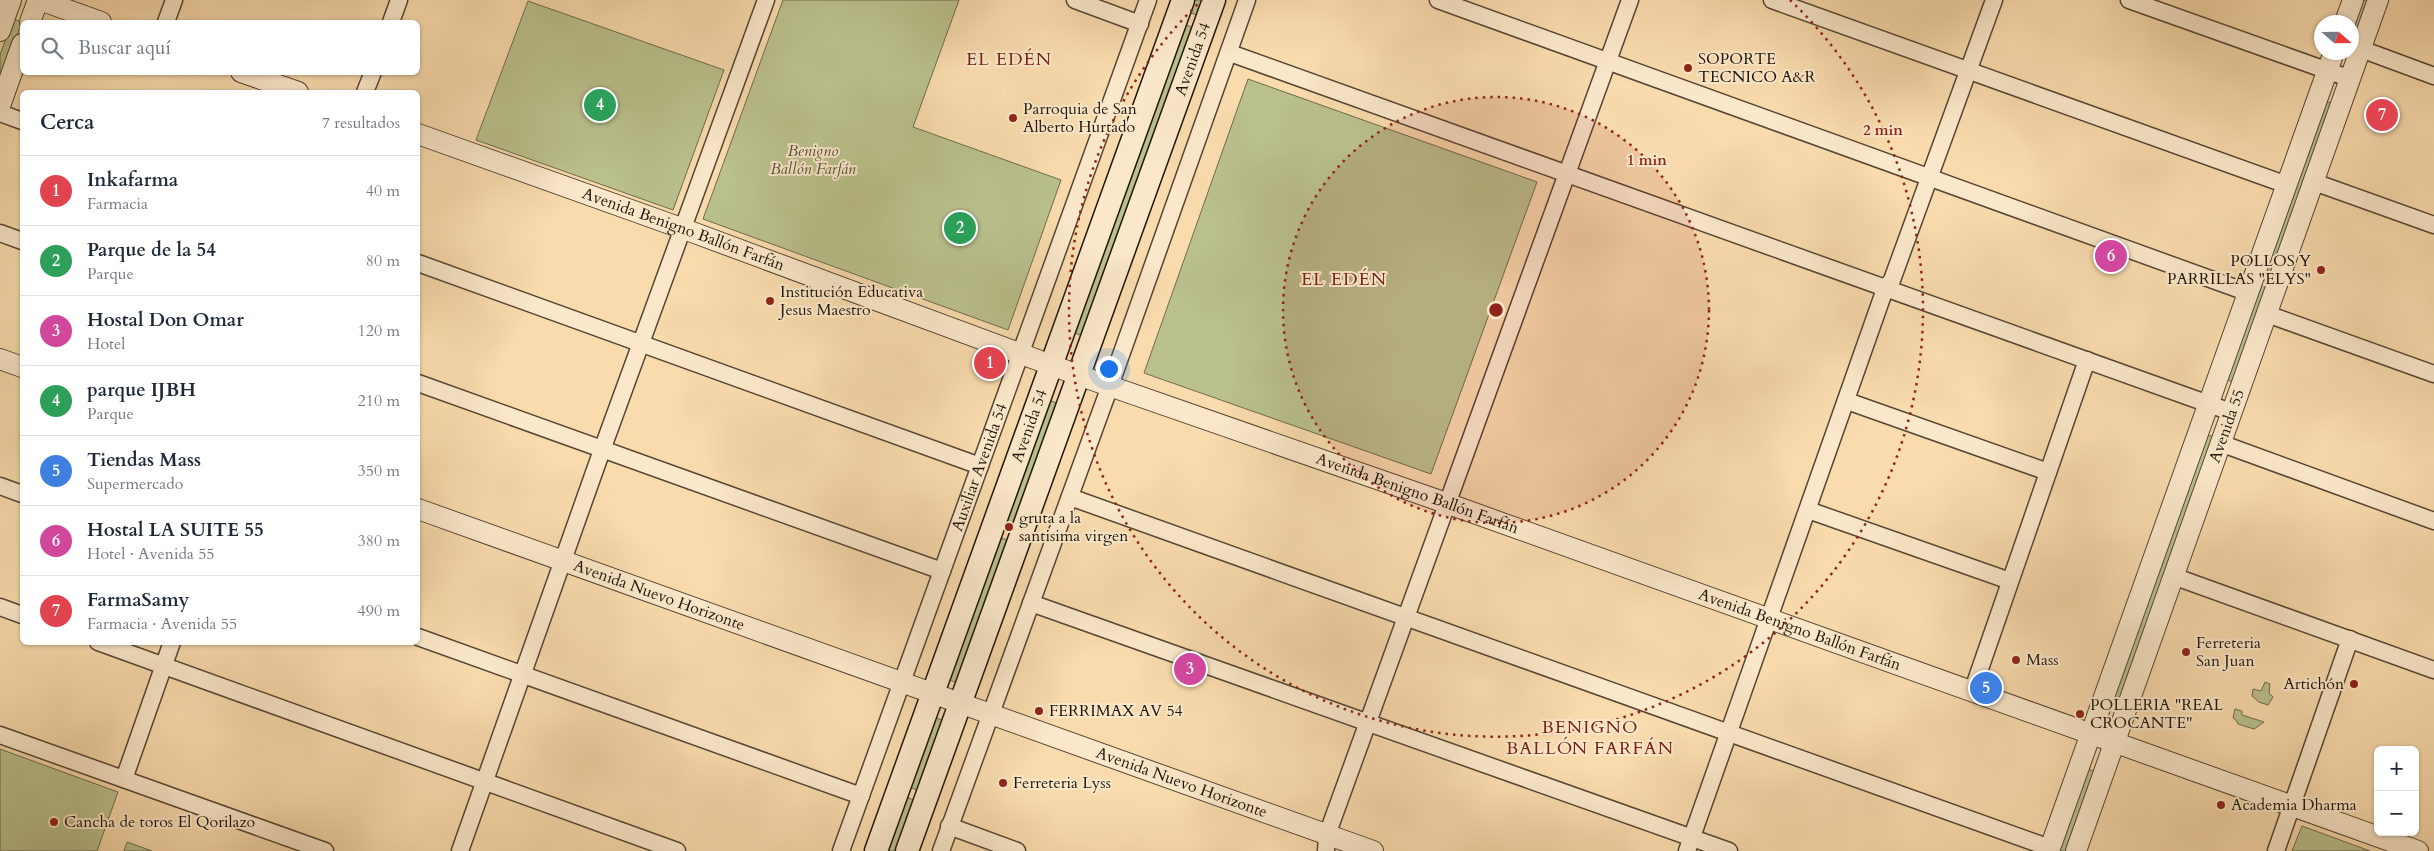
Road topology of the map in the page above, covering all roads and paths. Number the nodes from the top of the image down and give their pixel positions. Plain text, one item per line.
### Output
1 (11, 0) edge
2 (39, 0) edge
3 (174, 0) edge
4 (766, 0) edge
5 (1075, 0) edge
6 (1148, 0) edge
7 (1183, 0) edge
8 (1214, 0) edge
9 (1247, 0) edge
10 (1438, 0) edge
11 (1630, 0) edge
12 (1772, 0) edge
13 (1994, 0) edge
14 (2129, 0) edge
15 (2353, 0) edge
16 (2378, 0) edge
17 (395, 1) edge
18 (2348, 15) edge
19 (31, 20) edge
20 (95, 20) edge
21 (167, 20) edge
22 (391, 20) edge
23 (1140, 24) junction
24 (0, 31) edge
25 (2361, 49) junction
26 (20, 50) edge
27 (1230, 53) junction
28 (2331, 61) edge
29 (1608, 62) junction
30 (1968, 69) junction
31 (250, 75) edge
32 (372, 75) edge
33 (2434, 76) edge
34 (2351, 79) junction
35 (292, 90) edge
36 (367, 90) edge
37 (0, 106) edge
38 (0, 113) edge
39 (20, 120) edge
40 (420, 135) edge
41 (1566, 174) junction
42 (1930, 177) junction
43 (2314, 182) junction
44 (2287, 184) junction
45 (2434, 225) edge
46 (684, 229) junction
47 (0, 233) edge
48 (20, 240) edge
49 (420, 264) edge
50 (1885, 289) junction
51 (2248, 293) junction
52 (2267, 314) junction
53 (642, 343) junction
54 (1021, 354) junction
55 (0, 359) edge
56 (2087, 360) junction
57 (1050, 365) junction
58 (20, 366) edge
59 (2434, 374) edge
60 (1078, 375) junction
61 (420, 385) edge
62 (1110, 386) junction
63 (1847, 401) junction
64 (2207, 403) junction
65 (2231, 412) junction
66 (2220, 443) junction
67 (602, 450) junction
68 (980, 466) junction
69 (2048, 472) junction
70 (0, 486) edge
71 (20, 493) edge
72 (1070, 497) junction
73 (1446, 503) junction
74 (420, 510) edge
75 (1808, 510) junction
76 (2434, 521) edge
77 (563, 561) junction
78 (942, 571) junction
79 (2173, 576) junction
80 (2010, 581) junction
81 (1031, 603) junction
82 (0, 607) edge
83 (20, 614) edge
84 (1407, 618) junction
85 (1767, 619) junction
86 (420, 638) edge
87 (2350, 639) junction
88 (106, 645) edge
89 (171, 645) edge
90 (164, 666) junction
91 (2434, 670) edge
92 (522, 675) junction
93 (901, 683) junction
94 (1972, 692) junction
95 (932, 695) junction
96 (959, 704) junction
97 (990, 714) junction
98 (1369, 721) junction
99 (1728, 732) junction
100 (2089, 734) junction
101 (0, 735) edge
102 (2114, 743) junction
103 (124, 779) junction
104 (484, 780) junction
105 (861, 796) junction
106 (2292, 806) junction
107 (949, 826) junction
108 (1326, 843) edge
109 (1689, 844) edge
110 (2050, 850) edge
111 (325, 851) edge
112 (460, 851) edge
113 (677, 851) edge
114 (841, 851) edge
115 (876, 851) edge
116 (907, 851) edge
117 (940, 851) edge
118 (1017, 851) edge
119 (1373, 851) edge
120 (1729, 851) edge
121 (2076, 851) edge
122 (2276, 851) edge
123 (2418, 851) edge

1 - 24 street
2 - 19 street
2 - 20 street
3 - 21 street
4 - 46 street
5 - 23 street
6 - 23 street, Auxiliar Avenida 54
7 - 57 main road, Avenida 54
8 - 60 main road, Avenida 54
9 - 27 street
10 - 29 street
11 - 29 street
12 - 30 street
13 - 30 street
14 - 28 street
15 - 18 street
16 - 25 street, Avenida 55
17 - 22 street
23 - 54 street, Auxiliar Avenida 54
25 - 33 street
25 - 34 street, Avenida 55
26 - 37 street
27 - 41 street
27 - 62 street
28 - 34 street
28 - 44 street, Avenida 55
29 - 41 street
29 - 42 street
30 - 42 street
30 - 44 street
31 - 35 street
32 - 36 street
34 - 43 street, Avenida 55
38 - 39 street
40 - 46 street, Avenida Benigno Ballón Farfán
41 - 50 street
41 - 73 street
42 - 50 street
42 - 51 street
43 - 45 street
43 - 52 street, Avenida 55
44 - 51 street, Avenida 55
46 - 53 street
46 - 54 street, Avenida Benigno Ballón Farfán
47 - 48 street
49 - 53 street
50 - 56 street
50 - 63 street
51 - 64 street, Avenida 55
52 - 59 street
52 - 65 street, Avenida 55
53 - 67 street
53 - 68 street
54 - 57 street, Avenida Benigno Ballón Farfán
54 - 68 street, Auxiliar Avenida 54
55 - 58 street
56 - 64 street
56 - 69 street
57 - 60 street, Avenida Benigno Ballón Farfán
57 - 95 main road, Avenida 54
60 - 62 street, Avenida Benigno Ballón Farfán
60 - 96 main road, Avenida 54
61 - 67 street
62 - 72 street
62 - 73 street, Avenida Benigno Ballón Farfán
63 - 69 street
63 - 75 street
64 - 65 street
64 - 100 street, Avenida 55
65 - 66 street, Avenida 55
66 - 76 street
66 - 79 street, Avenida 55
67 - 77 street
67 - 78 street
68 - 78 street, Auxiliar Avenida 54
69 - 80 street
70 - 71 street
72 - 81 street
72 - 84 street
73 - 84 street
73 - 85 street, Avenida Benigno Ballón Farfán
74 - 77 street, Avenida Nuevo Horizonte
75 - 80 street
75 - 85 street
77 - 92 street
77 - 93 street, Avenida Nuevo Horizonte
78 - 93 street, Auxiliar Avenida 54
79 - 87 street
79 - 102 street, Avenida 55
80 - 94 street
81 - 97 street
81 - 98 street
82 - 83 street
84 - 98 street
84 - 99 street
85 - 94 street, Avenida Benigno Ballón Farfán
85 - 99 street
86 - 92 street
87 - 91 street
87 - 106 street
88 - 90 street
89 - 90 street
90 - 103 street
90 - 104 street
92 - 104 street
92 - 105 street
93 - 95 street, Avenida Nuevo Horizonte
93 - 105 street, Auxiliar Avenida 54
94 - 100 street, Avenida Benigno Ballón Farfán
95 - 96 street, Avenida Nuevo Horizonte
95 - 115 main road, Avenida 54
96 - 97 street, Avenida Nuevo Horizonte
96 - 116 main road, Avenida 54
97 - 107 street
97 - 108 street, Avenida Nuevo Horizonte
98 - 108 street
98 - 109 street
99 - 109 street
99 - 110 street
100 - 102 street, Avenida Benigno Ballón Farfán
100 - 110 street, Avenida 55
101 - 103 street
102 - 106 street, Avenida Benigno Ballón Farfán
102 - 121 street, Avenida 55
103 - 111 street
104 - 112 street
104 - 113 street
105 - 114 street, Auxiliar Avenida 54
106 - 122 street
106 - 123 street, Avenida Benigno Ballón Farfán
107 - 117 street
107 - 118 street
108 - 119 street, Avenida Nuevo Horizonte
109 - 120 street

